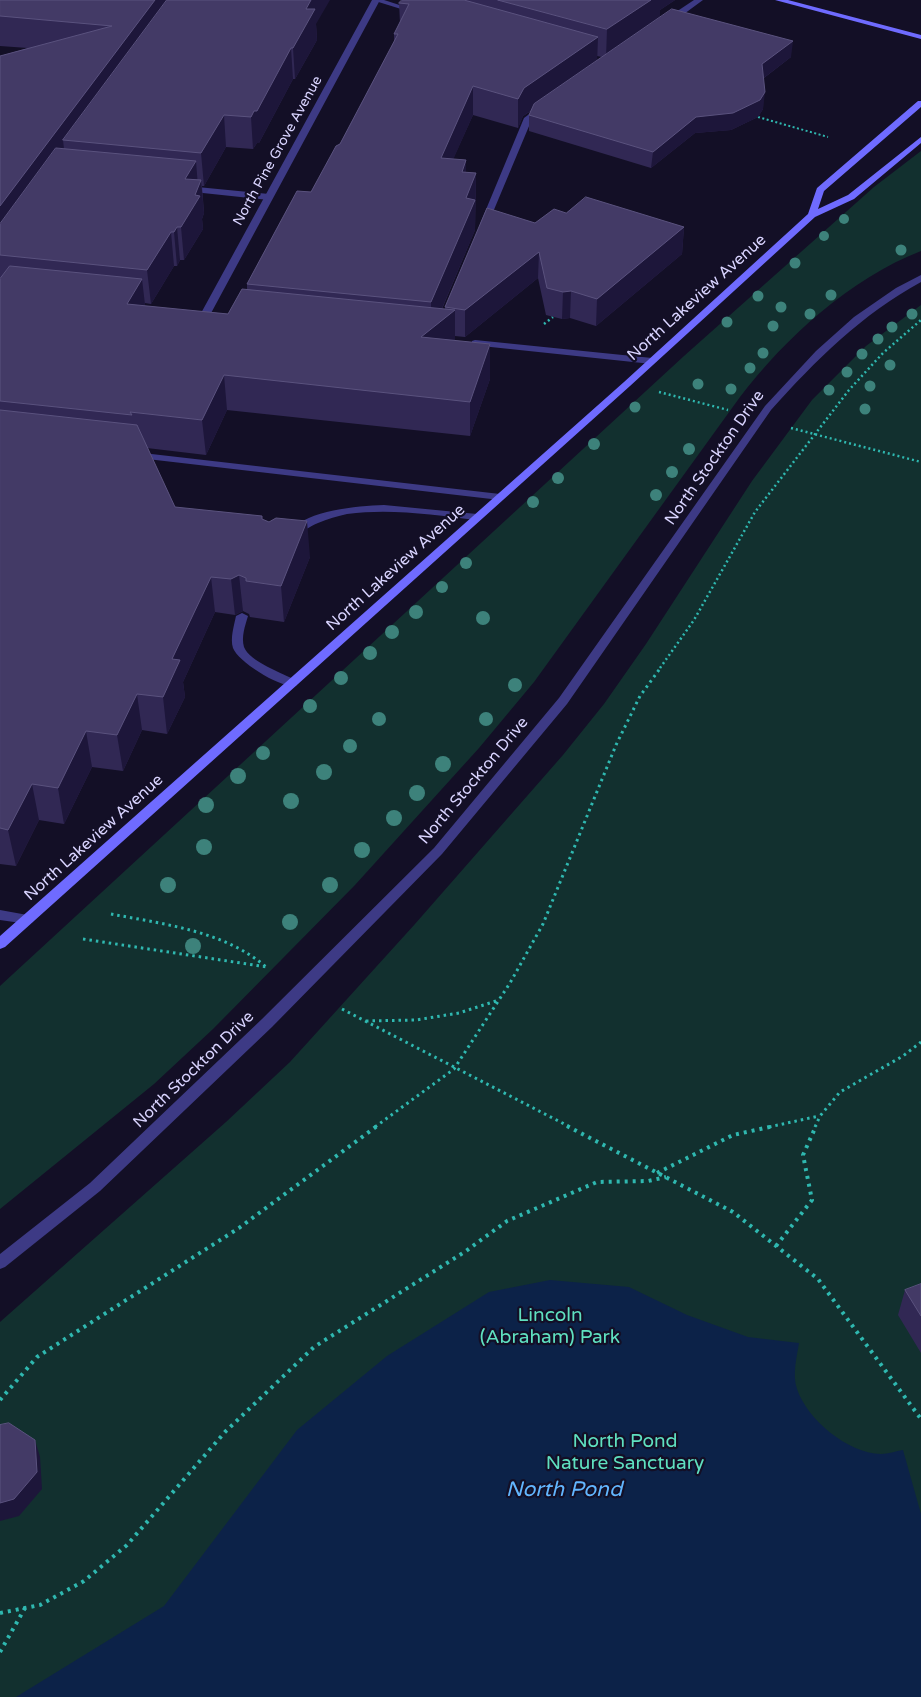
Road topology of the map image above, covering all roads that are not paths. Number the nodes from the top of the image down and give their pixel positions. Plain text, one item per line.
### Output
1 (376, 0) edge
2 (699, 0) edge
3 (779, 0) edge
4 (420, 12) edge
5 (661, 26) edge
6 (921, 37) edge
7 (552, 102) edge
8 (921, 103) edge
9 (921, 139) edge
10 (176, 188) edge
11 (269, 197) junction
12 (812, 215) junction
13 (479, 236) edge
14 (921, 278) edge
15 (205, 315) edge
16 (465, 342) edge
17 (652, 361) junction
18 (127, 454) edge
19 (500, 497) junction
20 (477, 517) junction
21 (285, 537) edge
22 (242, 616) dead end
23 (292, 683) junction
24 (0, 915) edge
25 (28, 919) junction
26 (0, 944) edge
27 (0, 1263) edge

1 - 4 street
1 - 11 street, North Pine Grove Avenue
2 - 5 street
3 - 6 main road
7 - 13 street
8 - 12 main road, North Lakeview Avenue
9 - 12 main road, North Lakeview Avenue
10 - 11 street
11 - 15 street, North Pine Grove Avenue
12 - 17 main road, North Lakeview Avenue
14 - 27 street, North Stockton Drive
16 - 17 street
17 - 19 main road, North Lakeview Avenue
18 - 19 street
19 - 20 main road, North Lakeview Avenue
20 - 21 street
20 - 23 main road, North Lakeview Avenue
22 - 23 street
23 - 25 main road, North Lakeview Avenue
24 - 25 street
25 - 26 main road, North Lakeview Avenue

